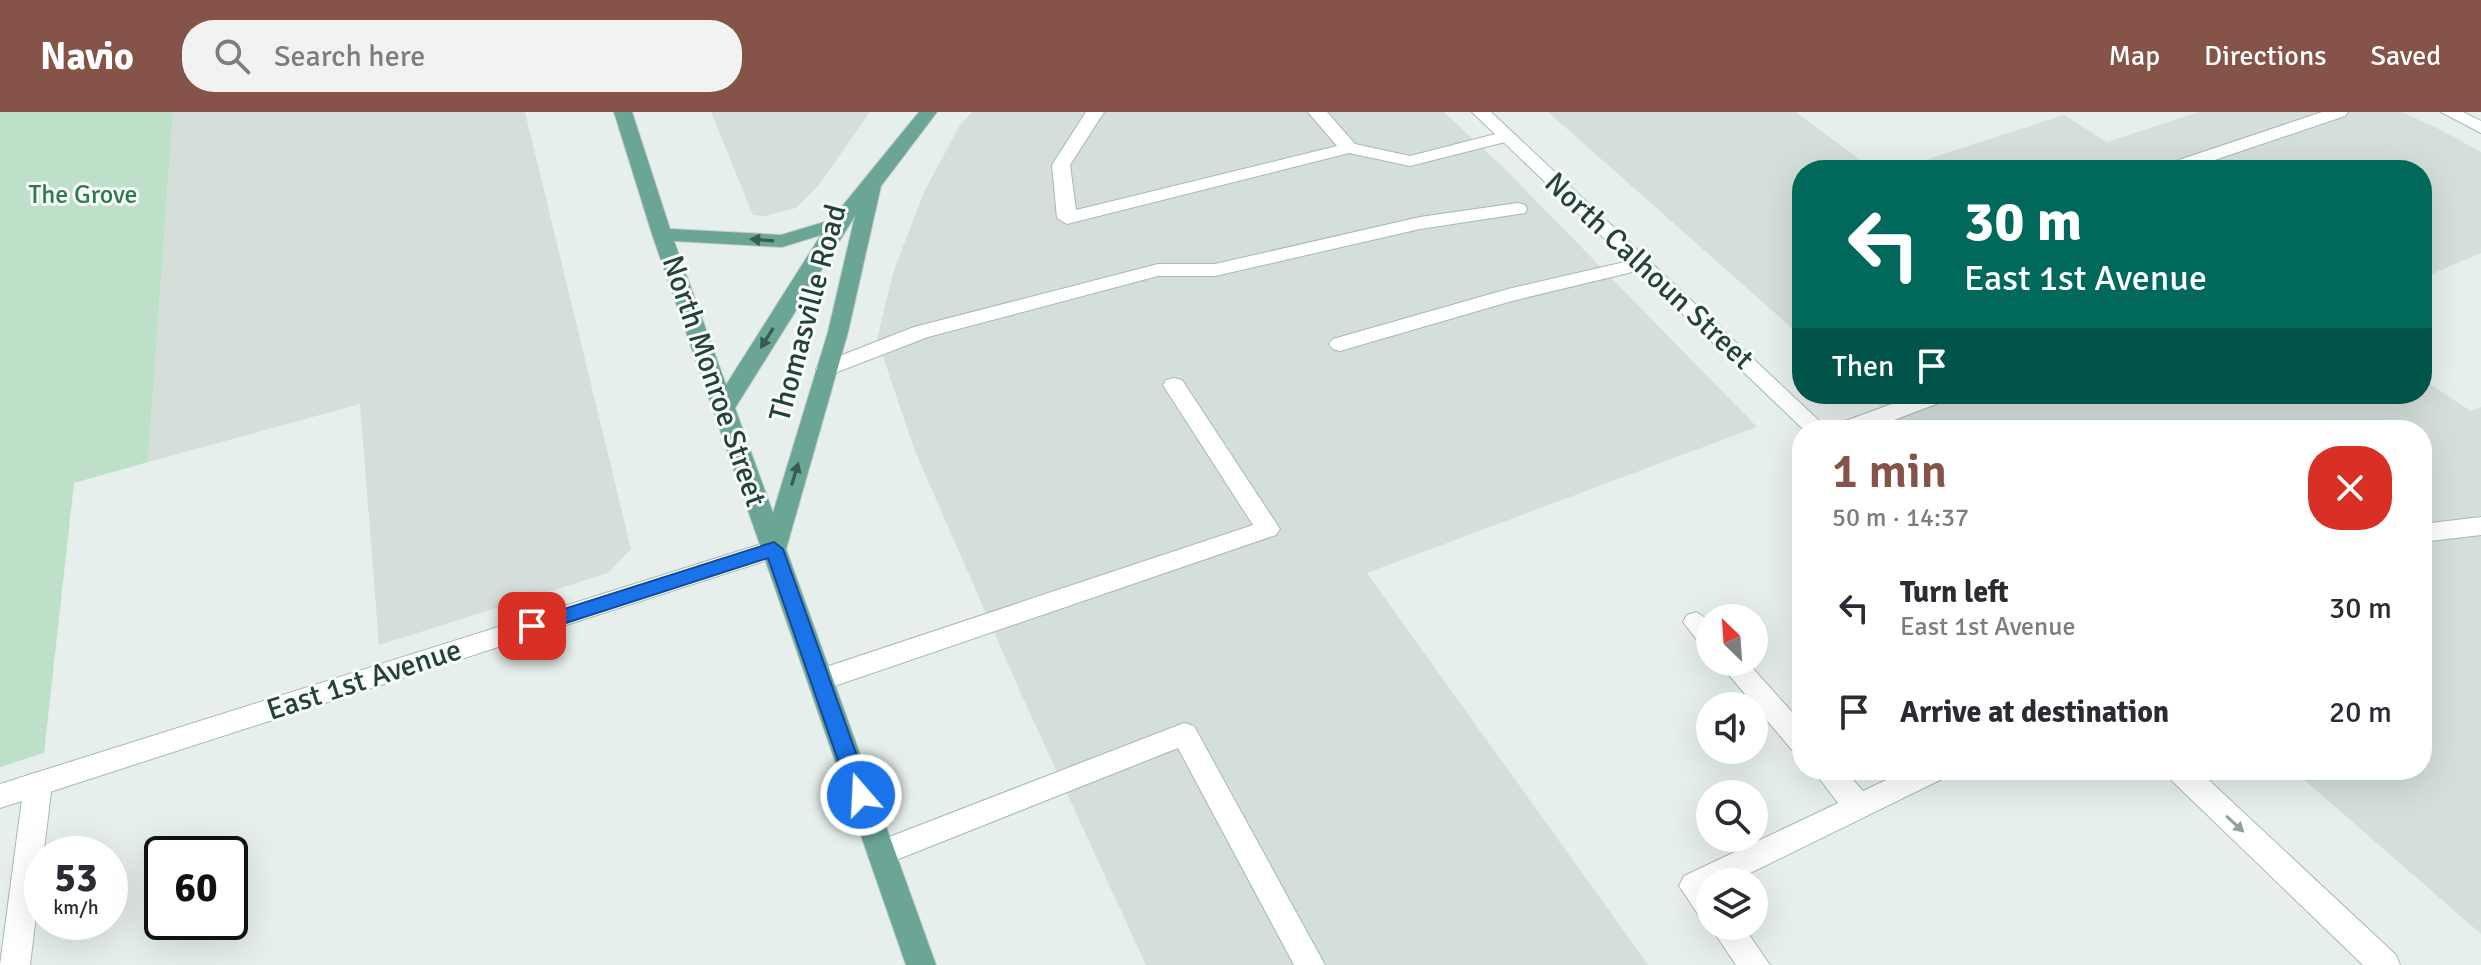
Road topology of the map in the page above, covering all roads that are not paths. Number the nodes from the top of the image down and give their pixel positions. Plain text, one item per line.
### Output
1 (623, 112) edge
2 (928, 112) edge
3 (1095, 112) edge
4 (1317, 112) edge
5 (1481, 112) edge
6 (2339, 112) edge
7 (2450, 112) edge
8 (2481, 128) edge
9 (1507, 136) junction
10 (1349, 148) junction
11 (2197, 160) edge
12 (872, 185) junction
13 (1518, 209) dead end
14 (838, 224) junction
15 (662, 234) junction
16 (1642, 264) junction
17 (1340, 344) dead end
18 (827, 369) junction
19 (1174, 385) dead end
20 (1914, 404) edge
21 (724, 407) junction
22 (1807, 420) edge
23 (1872, 420) edge
24 (2481, 526) edge
25 (2432, 532) edge
26 (774, 549) junction
27 (1743, 676) edge
28 (820, 680) junction
29 (1792, 731) edge
30 (1836, 780) edge
31 (1914, 780) edge
32 (2190, 780) edge
33 (38, 784) junction
34 (0, 796) edge
35 (1859, 807) junction
36 (881, 853) junction
37 (1732, 868) edge
38 (1736, 940) edge
39 (15, 965) edge
40 (921, 965) edge
41 (1310, 965) edge
42 (1755, 965) edge
43 (2385, 965) edge

1 - 15 main road, North Monroe Street
2 - 12 main road, Thomasville Road
3 - 10 street
4 - 10 street
5 - 9 street, North Calhoun Street
6 - 11 street
7 - 8 street
9 - 10 street
9 - 16 street, North Calhoun Street
12 - 14 main road, Thomasville Road
12 - 18 main road, Thomasville Road
13 - 18 street
14 -> 15 main road
14 -> 21 main road, Thomasville Road
15 - 21 main road, North Monroe Street
16 - 17 street
16 - 22 street, North Calhoun Street
26 -> 18 main road, Thomasville Road
19 - 28 street
20 - 23 street
21 - 26 main road, North Monroe Street
24 - 25 street
26 - 28 main road, North Monroe Street
26 - 33 street, East 1st Avenue
27 - 29 street
28 - 36 main road, North Monroe Street
30 - 35 street
31 - 35 street
32 -> 43 street
33 - 34 street, East 1st Avenue
33 - 39 street
35 - 37 street
36 - 40 main road, North Monroe Street
36 - 41 street
38 - 42 street

